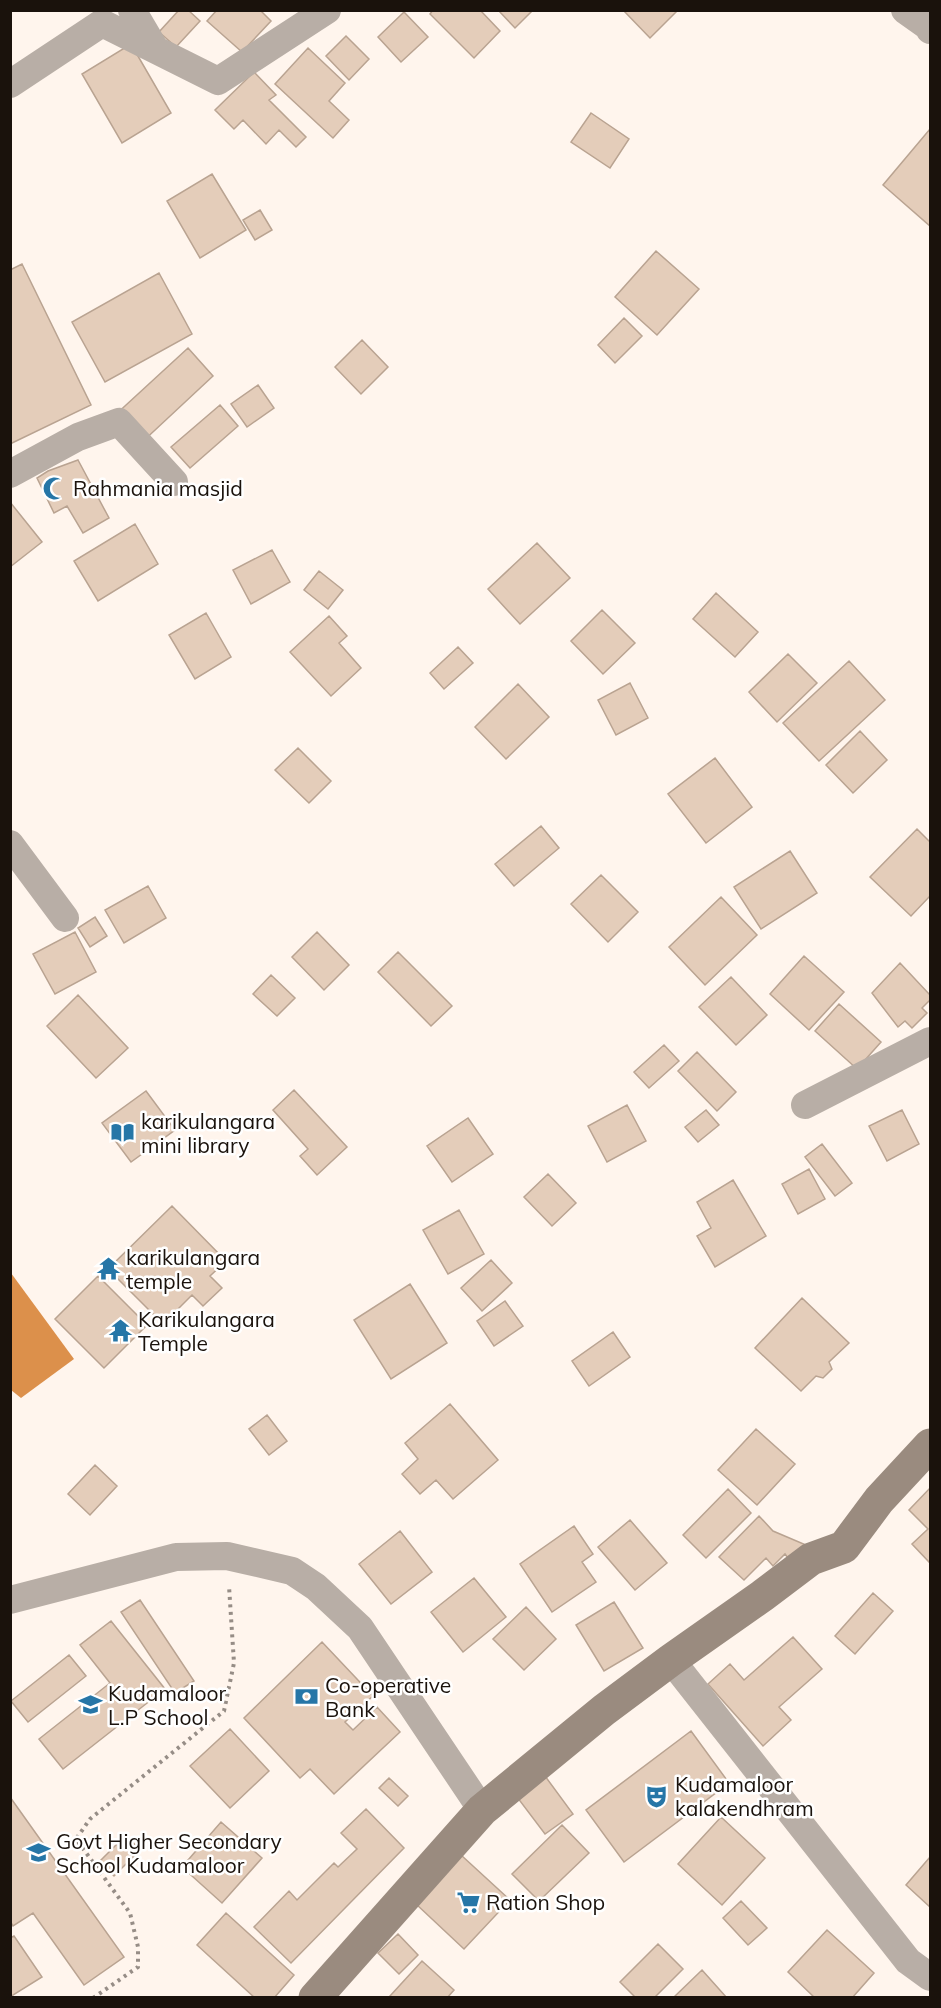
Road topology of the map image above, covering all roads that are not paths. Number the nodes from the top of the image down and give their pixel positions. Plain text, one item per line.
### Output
1 (132, 10) edge
2 (327, 10) edge
3 (905, 10) edge
4 (930, 30) edge
5 (155, 49) junction
6 (10, 84) edge
7 (10, 474) edge
8 (174, 482) dead end
9 (10, 844) edge
10 (19, 870) edge
11 (65, 918) dead end
12 (930, 1041) edge
13 (805, 1105) dead end
14 (930, 1445) edge
15 (10, 1600) edge
16 (671, 1660) junction
17 (482, 1810) junction
18 (930, 1977) edge
19 (315, 1998) edge

1 - 5 street
2 - 5 street
3 - 4 street
5 - 6 street
7 - 8 street
9 - 10 street
10 - 11 street
12 - 13 street
14 - 16 main road
15 - 17 street
16 - 17 main road
16 - 18 street
17 - 19 main road

